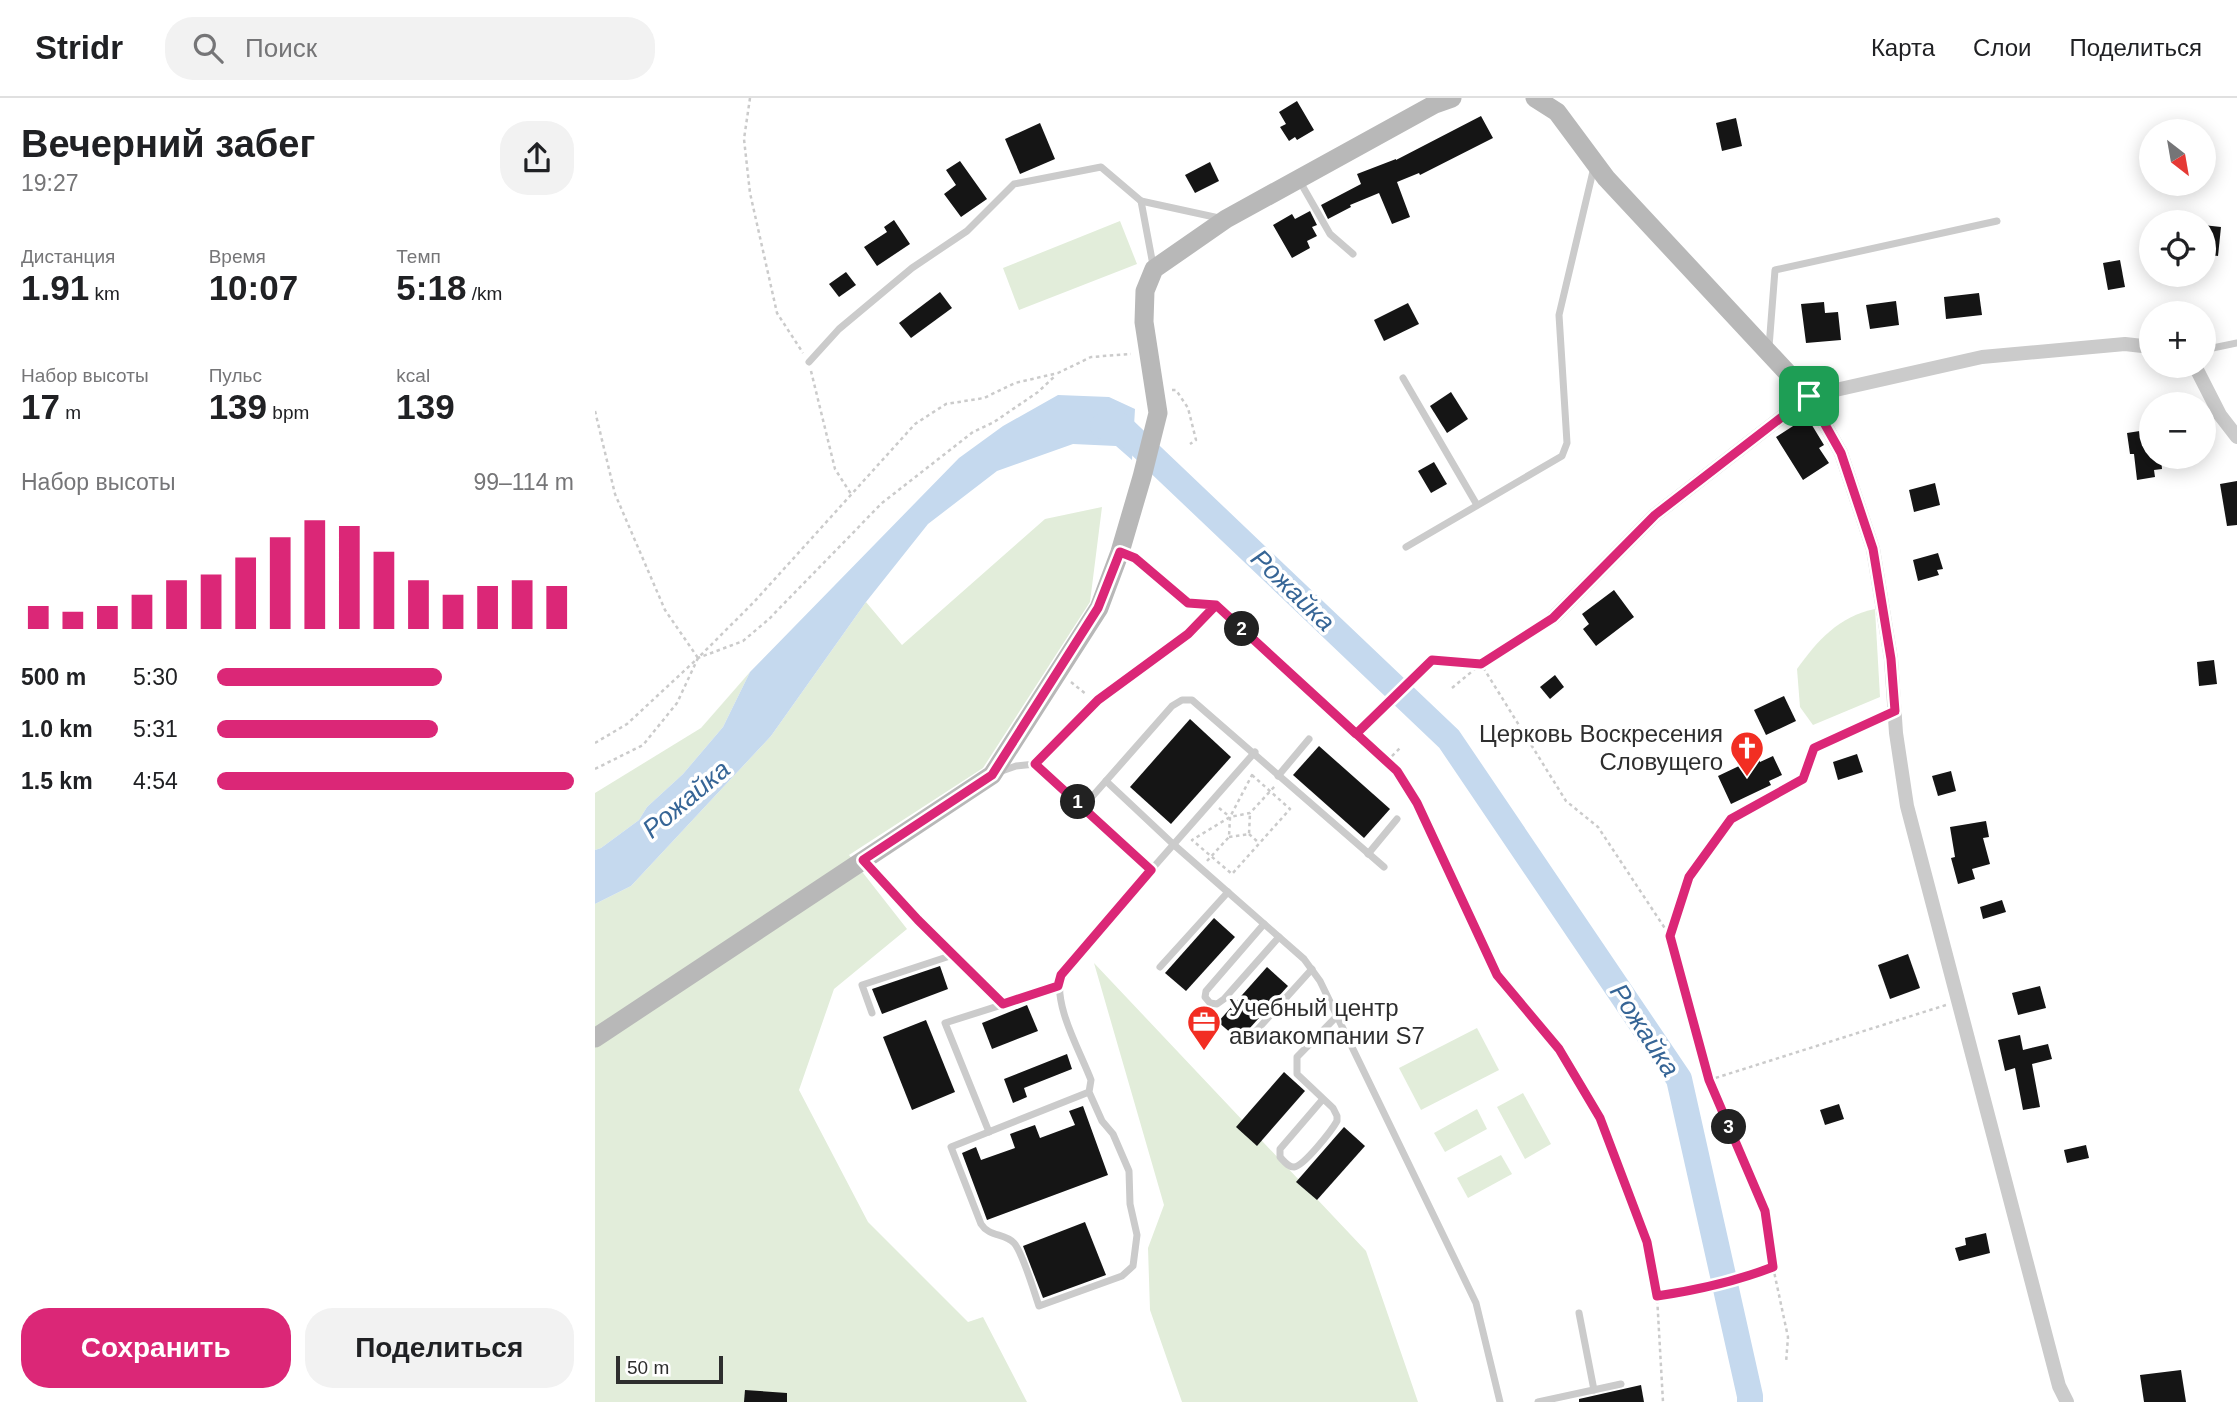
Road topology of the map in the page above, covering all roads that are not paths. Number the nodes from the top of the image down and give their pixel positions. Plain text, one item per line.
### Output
1 (1535, 98) edge
2 (1440, 100) edge
3 (1595, 163) junction
4 (1298, 180) junction
5 (1141, 201) junction
6 (1226, 219) junction
7 (1997, 221) dead end
8 (1353, 254) dead end
9 (1154, 269) junction
10 (2237, 342) edge
11 (2139, 346) edge
12 (2216, 347) edge
13 (1768, 352) junction
14 (809, 362) road end
15 (2201, 378) edge
16 (1403, 379) dead end
17 (1809, 396) junction
18 (2237, 437) edge
19 (1477, 505) junction
20 (1406, 547) dead end
21 (1553, 618) road end
22 (1098, 700) road end
23 (1309, 740) dead end
24 (1254, 753) junction
25 (1035, 764) junction
26 (992, 775) junction
27 (1280, 777) junction
28 (1106, 781) junction
29 (1083, 807) junction
30 (1397, 819) dead end
31 (1173, 844) junction
32 (1368, 853) junction
33 (863, 860) junction
34 (1384, 867) dead end
35 (1151, 870) junction
36 (1228, 892) junction
37 (1264, 924) junction
38 (1279, 937) junction
39 (953, 955) junction
40 (1160, 967) dead end
41 (1312, 969) junction
42 (1058, 986) junction
43 (1003, 1004) junction
44 (872, 1013) dead end
45 (1338, 1015) junction
46 (595, 1038) edge
47 (1248, 1040) dead end
48 (1089, 1092) junction
49 (1323, 1099) junction
50 (989, 1132) junction
51 (1738, 1280) road end
52 (1703, 1289) road end
53 (1579, 1313) dead end
54 (1621, 1384) dead end
55 (1594, 1390) junction
56 (1500, 1402) edge
57 (1538, 1402) edge
58 (2067, 1402) edge

1 - 3 street
2 - 4 street
3 - 13 street
3 - 19 lane
4 - 6 street
4 - 8 lane
5 - 6 lane
5 - 9 lane
5 - 14 lane
6 - 9 street
7 - 13 lane
9 - 26 street
10 - 12 lane
11 - 17 street
13 - 17 street
15 - 18 street
16 - 19 lane
17 - 21 street
17 - 58 street
19 - 20 lane
22 - 25 lane
23 - 27 lane
24 - 27 lane
24 - 28 lane
24 - 31 lane
25 - 26 lane
25 - 29 lane
26 - 33 street
27 - 32 lane
28 - 29 lane
28 - 31 lane
29 - 35 lane
30 - 32 lane
31 - 35 lane
31 - 36 lane
32 - 34 lane
33 - 39 lane
33 - 46 street
35 - 42 lane
36 - 37 lane
36 - 40 lane
37 - 38 lane
37 - 38 lane
38 - 41 lane
39 - 43 lane
39 - 44 lane
41 - 45 lane
41 - 47 lane
42 - 43 lane
42 - 48 lane
43 - 50 lane
45 - 49 lane
45 - 56 lane
48 - 50 lane
48 - 50 lane
49 - 49 lane
51 - 52 lane
53 - 55 lane
54 - 55 lane
55 - 57 lane

